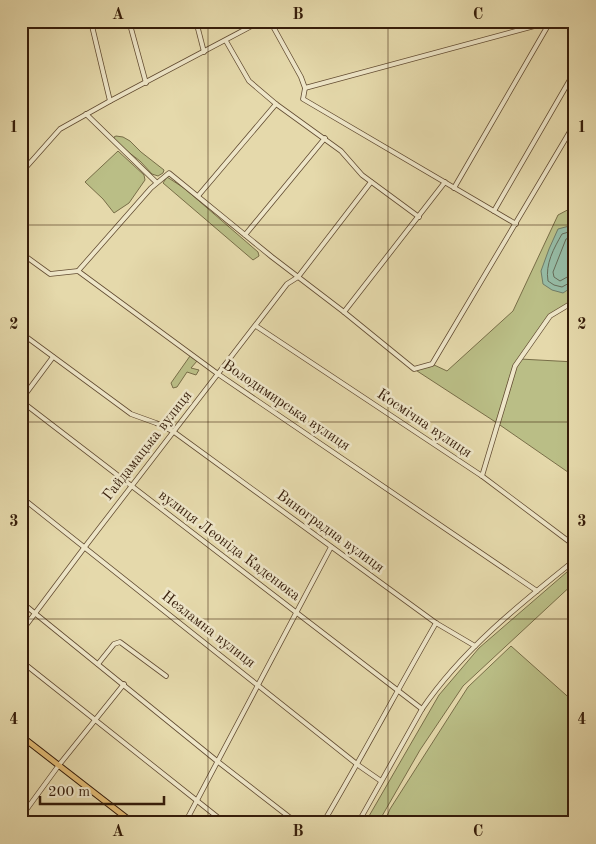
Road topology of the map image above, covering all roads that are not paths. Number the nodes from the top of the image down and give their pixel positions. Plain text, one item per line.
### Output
1 (74, 21) edge
2 (129, 21) edge
3 (196, 21) edge
4 (261, 21) edge
5 (270, 21) edge
6 (551, 22) edge
7 (226, 41) junction
8 (204, 52) junction
9 (575, 71) edge
10 (146, 82) junction
11 (305, 88) junction
12 (110, 101) junction
13 (276, 104) junction
14 (86, 114) junction
15 (575, 123) edge
16 (325, 138) junction
17 (21, 173) edge
18 (156, 182) junction
19 (370, 182) junction
20 (445, 182) junction
21 (454, 188) junction
22 (198, 196) junction
23 (494, 211) junction
24 (418, 217) junction
25 (516, 224) junction
26 (245, 235) junction
27 (21, 254) edge
28 (78, 271) junction
29 (298, 277) junction
30 (575, 301) edge
31 (344, 312) junction
32 (256, 326) junction
33 (21, 334) edge
34 (54, 357) junction
35 (218, 374) junction
36 (21, 400) edge
37 (174, 432) junction
38 (482, 476) junction
39 (131, 486) junction
40 (21, 497) edge
41 (331, 546) junction
42 (575, 546) edge
43 (84, 548) junction
44 (575, 560) edge
45 (536, 591) junction
46 (21, 602) edge
47 (296, 611) junction
48 (36, 614) junction
49 (436, 623) junction
50 (21, 632) edge
51 (475, 646) junction
52 (21, 661) edge
53 (98, 664) junction
54 (166, 676) dead end
55 (124, 684) junction
56 (258, 684) junction
57 (398, 690) junction
58 (422, 709) junction
59 (95, 720) junction
60 (21, 736) edge
61 (217, 761) junction
62 (59, 765) junction
63 (358, 765) junction
64 (381, 781) junction
65 (196, 801) junction
66 (22, 815) edge
67 (33, 823) edge
68 (133, 823) edge
69 (185, 823) edge
70 (225, 823) edge
71 (297, 823) edge
72 (322, 823) edge
73 (358, 823) edge

1 - 12 street
2 - 10 street
3 - 8 street
4 - 7 street
5 - 11 street
6 - 11 street
6 - 21 street
7 - 8 street
7 - 13 street
8 - 10 street
9 - 23 street
10 - 12 street
11 - 20 street
12 - 14 street
13 - 16 street
13 - 22 street
14 - 17 street
14 - 18 street
15 - 25 street
16 - 19 street
16 - 26 street
18 - 22 street
18 - 28 street
19 - 24 street
19 - 29 street, Гайдамацька вулиця
20 - 21 street
20 - 24 street
21 - 23 street
22 - 26 street
23 - 25 street
24 - 31 street
25 - 31 street
26 - 29 street
27 - 28 street
28 - 35 street, Володимирська вулиця
29 - 31 street
29 - 32 street, Гайдамацька вулиця
30 - 38 street
32 - 35 street, Гайдамацька вулиця
32 - 38 street, Космічна вулиця
33 - 34 street, Виноградна вулиця
34 - 36 street
34 - 37 street, Виноградна вулиця
35 - 37 street, Гайдамацька вулиця
35 - 45 street, Володимирська вулиця
36 - 39 street, вулиця Леоніда Каденюка
37 - 39 street, Гайдамацька вулиця
37 - 41 street, Виноградна вулиця
38 - 42 street, Космічна вулиця
39 - 43 street, Гайдамацька вулиця
39 - 47 street, вулиця Леоніда Каденюка
40 - 43 street, Незламна вулиця
41 - 47 street
41 - 49 street, Виноградна вулиця
43 - 48 street, Гайдамацька вулиця
43 - 56 street, Незламна вулиця
44 - 45 street
45 - 51 street
46 - 48 street
47 - 56 street
47 - 57 street, вулиця Леоніда Каденюка
48 - 50 street, Гайдамацька вулиця
48 - 53 street
49 - 51 street, Виноградна вулиця
49 - 57 street
51 - 58 street
52 - 59 street
53 - 54 street
53 - 55 street
55 - 59 street
55 - 61 street
56 - 61 street
56 - 63 street, Незламна вулиця
57 - 58 street, вулиця Леоніда Каденюка
57 - 63 street
58 - 64 street
59 - 62 street
59 - 65 street
60 - 62 main road
61 - 65 street
61 - 71 street
62 - 66 street
62 - 68 main road
63 - 64 street, Незламна вулиця
63 - 72 street
64 - 73 street
65 - 69 street
65 - 70 street
66 - 67 street

